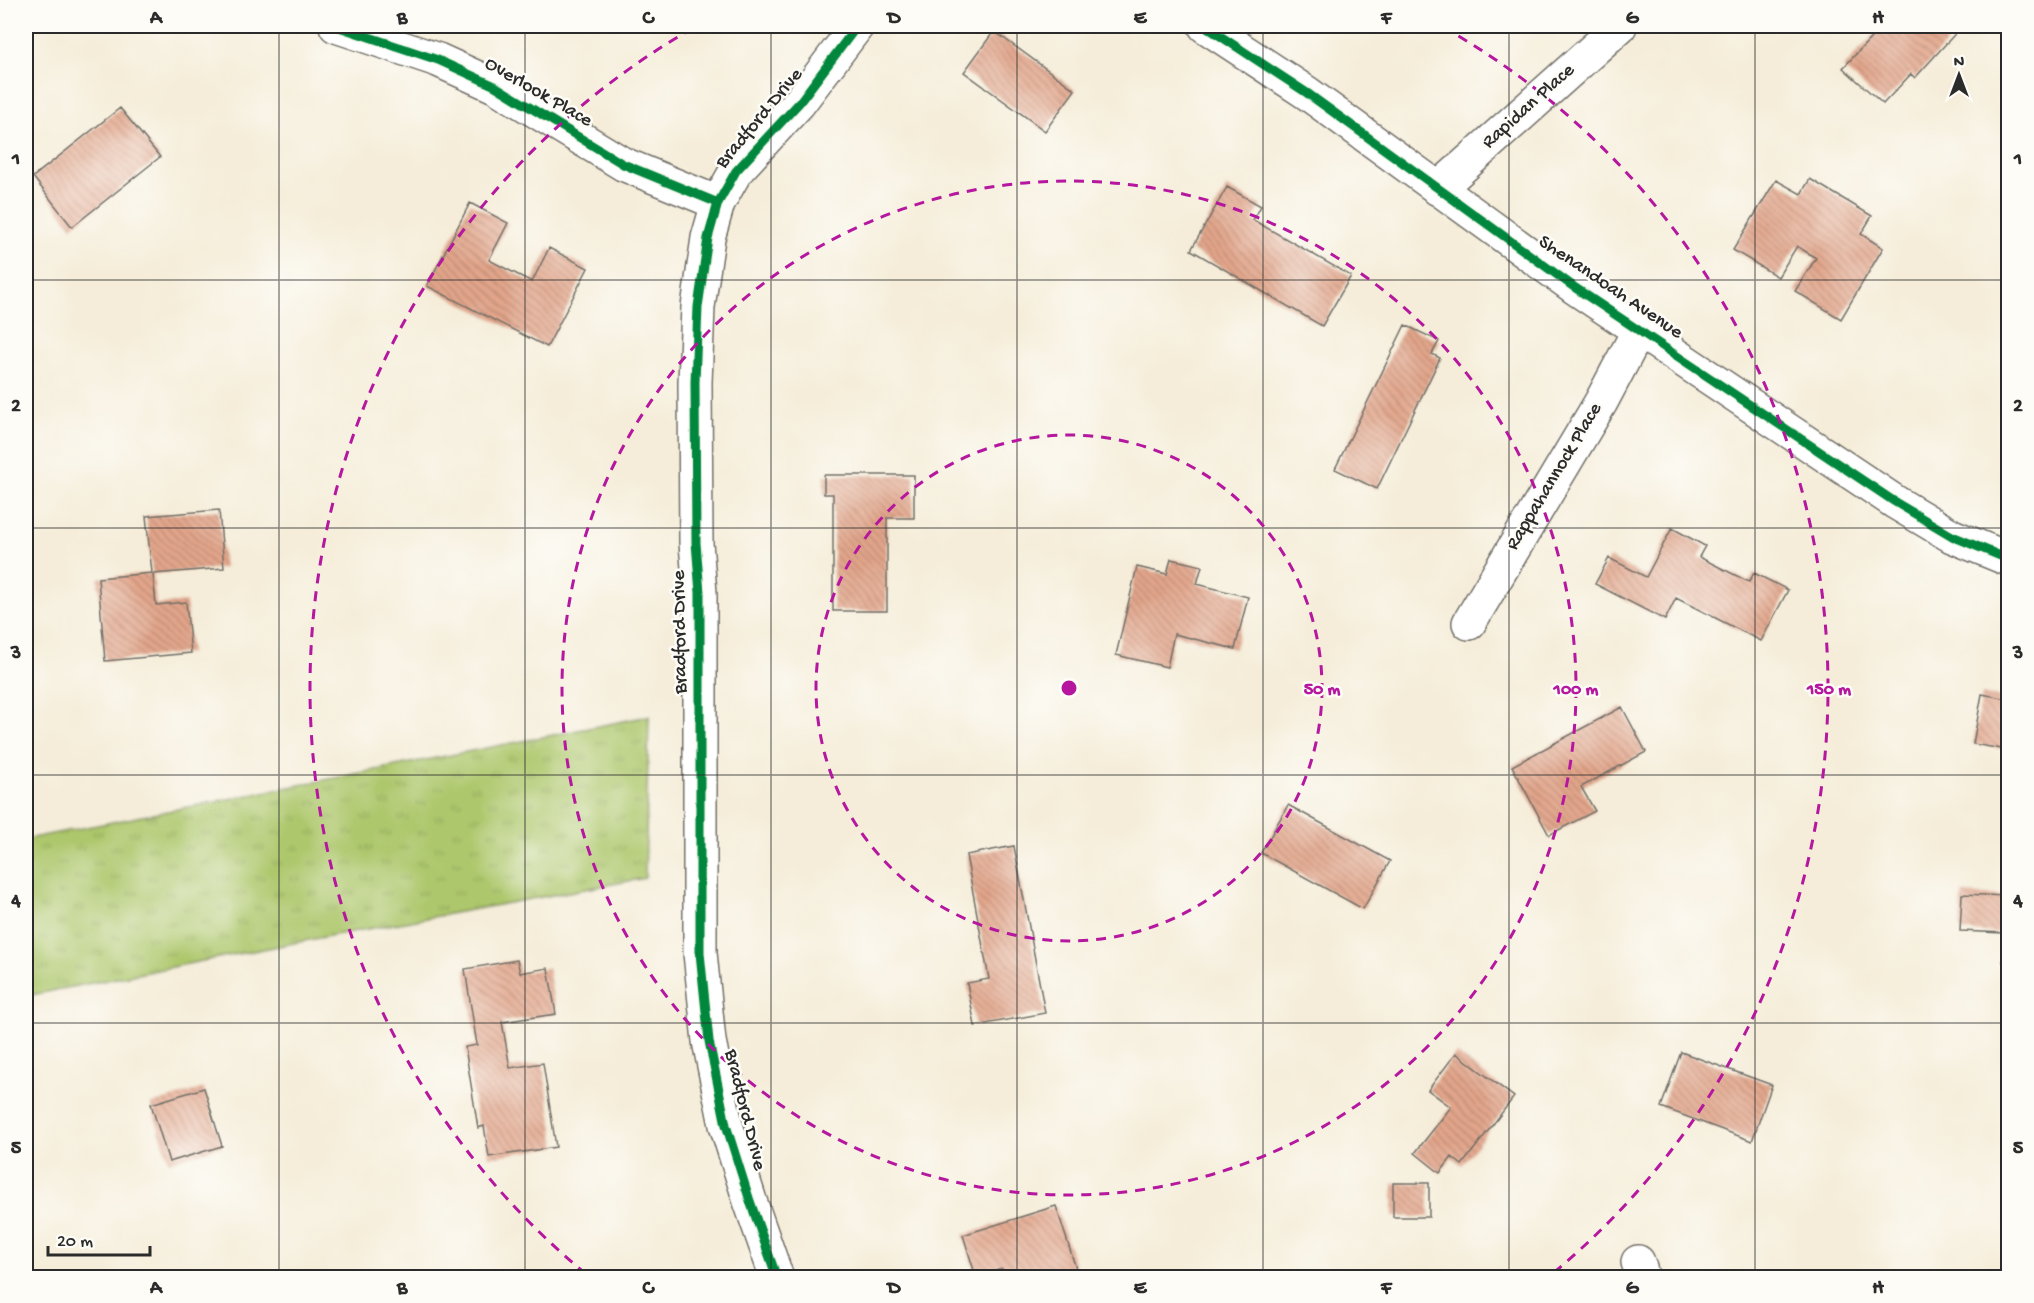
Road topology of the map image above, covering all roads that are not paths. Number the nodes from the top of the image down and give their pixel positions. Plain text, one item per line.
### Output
1 (336, 26) edge
2 (857, 26) edge
3 (1205, 26) edge
4 (1620, 26) edge
5 (1438, 189) junction
6 (718, 203) junction
7 (1639, 330) junction
8 (2008, 559) edge
9 (1469, 623) dead end
10 (777, 1278) edge

1 - 6 street, Overlook Place
2 - 6 street, Bradford Drive
3 - 5 street, Shenandoah Avenue
4 - 5 street, Rapidan Place
5 - 7 street, Shenandoah Avenue
6 - 10 street, Bradford Drive
7 - 8 street, Shenandoah Avenue
7 - 9 street, Rappahannock Place

